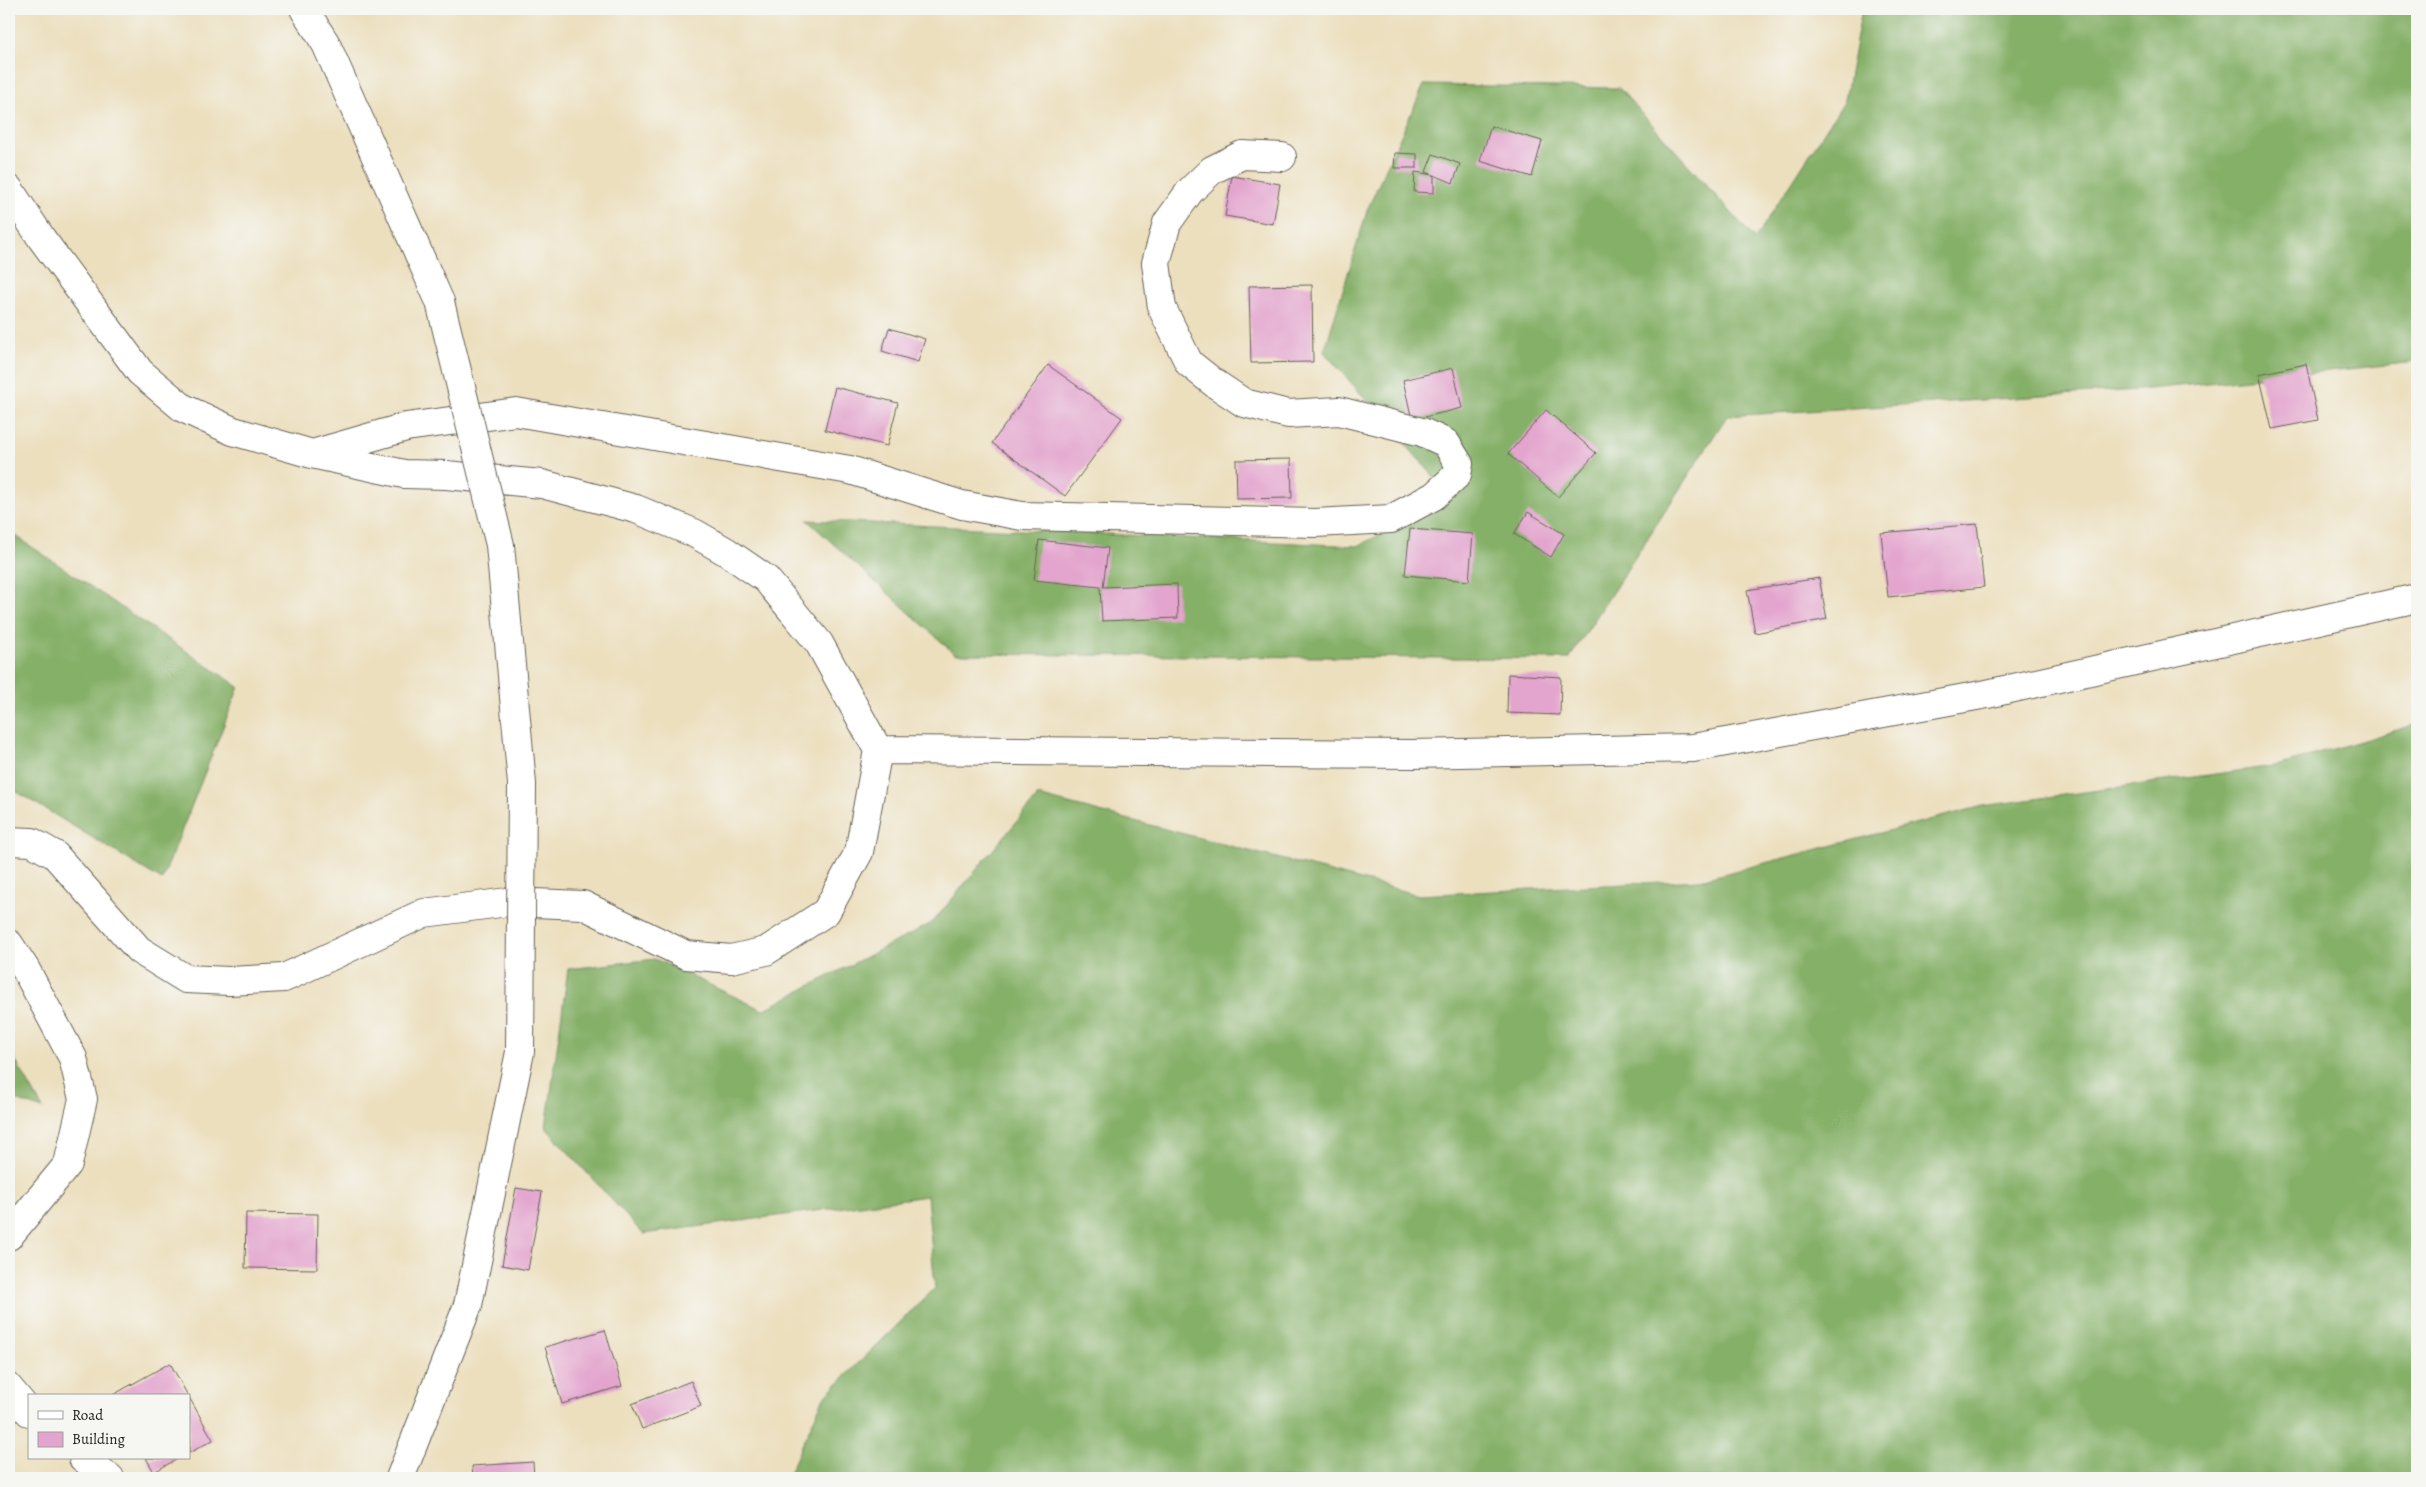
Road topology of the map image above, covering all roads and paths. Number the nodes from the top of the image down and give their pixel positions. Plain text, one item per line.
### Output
1 (304, 9) edge
2 (1282, 157) dead end
3 (9, 189) edge
4 (312, 454) junction
5 (2417, 598) edge
6 (878, 750) junction
7 (9, 841) edge
8 (9, 944) edge
9 (9, 1236) edge
10 (9, 1388) edge
11 (28, 1411) edge
12 (86, 1460) edge
13 (110, 1478) edge
14 (400, 1478) edge

1 - 14 street, bridge
2 - 4 street
3 - 4 street
4 - 6 street
5 - 6 street
6 - 7 street
8 - 9 street
10 - 11 street
12 - 13 street

